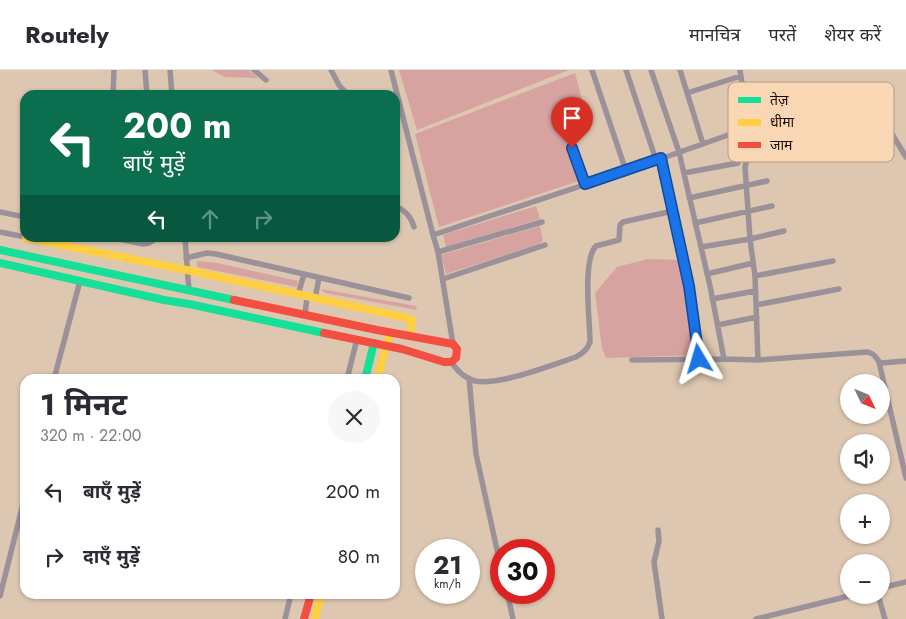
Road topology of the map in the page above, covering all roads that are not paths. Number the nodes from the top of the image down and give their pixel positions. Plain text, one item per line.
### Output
1 (114, 70) edge
2 (145, 70) edge
3 (170, 70) edge
4 (254, 70) edge
5 (331, 70) edge
6 (391, 70) edge
7 (592, 70) edge
8 (626, 70) edge
9 (651, 70) edge
10 (680, 70) edge
11 (741, 73) edge
12 (266, 80) dead end
13 (113, 90) edge
14 (147, 90) edge
15 (172, 90) edge
16 (344, 90) edge
17 (396, 90) edge
18 (687, 93) junction
19 (400, 105) edge
20 (728, 135) edge
21 (894, 137) edge
22 (703, 144) junction
23 (572, 148) dead end
24 (679, 152) junction
25 (906, 157) edge
26 (659, 159) junction
27 (738, 162) dead end
28 (747, 162) edge
29 (626, 171) junction
30 (684, 173) junction
31 (767, 181) dead end
32 (585, 184) junction
33 (747, 186) junction
34 (689, 198) junction
35 (772, 206) dead end
36 (400, 208) edge
37 (673, 211) junction
38 (749, 211) junction
39 (0, 212) edge
40 (20, 216) edge
41 (542, 222) dead end
42 (695, 223) junction
43 (414, 227) dead end
44 (784, 231) dead end
45 (0, 232) edge
46 (433, 235) junction
47 (20, 236) edge
48 (750, 239) junction
49 (57, 242) edge
50 (134, 242) edge
51 (150, 242) edge
52 (184, 242) edge
53 (545, 245) dead end
54 (701, 247) junction
55 (0, 250) edge
56 (438, 252) junction
57 (14, 253) junction
58 (186, 258) junction
59 (834, 261) dead end
60 (0, 262) edge
61 (753, 263) junction
62 (10, 265) junction
63 (187, 270) junction
64 (304, 274) junction
65 (707, 274) junction
66 (755, 276) junction
67 (319, 278) junction
68 (443, 279) junction
69 (80, 281) junction
70 (189, 290) junction
71 (838, 290) dead end
72 (755, 291) junction
73 (298, 295) junction
74 (311, 298) junction
75 (409, 298) dead end
76 (712, 299) junction
77 (756, 305) junction
78 (305, 314) junction
79 (757, 317) junction
80 (718, 325) junction
81 (390, 332) junction
82 (410, 336) junction
83 (357, 339) junction
84 (374, 343) junction
85 (453, 344) junction
86 (386, 345) junction
87 (699, 359) junction
88 (724, 359) junction
89 (632, 360) dead end
90 (758, 360) junction
91 (906, 361) edge
92 (451, 362) junction
93 (879, 362) junction
94 (55, 374) edge
95 (347, 374) edge
96 (366, 374) edge
97 (378, 374) edge
98 (469, 378) junction
99 (906, 478) edge
100 (20, 517) edge
101 (658, 530) dead end
102 (495, 539) edge
103 (0, 562) edge
104 (8, 564) junction
105 (905, 584) edge
106 (890, 586) edge
107 (0, 596) edge
108 (840, 598) edge
109 (290, 599) edge
110 (310, 599) edge
111 (320, 599) edge
112 (510, 604) edge
113 (881, 604) edge
114 (285, 619) edge
115 (304, 619) edge
116 (315, 619) edge
117 (513, 619) edge
118 (662, 619) edge
119 (756, 619) edge
120 (885, 619) edge

1 - 13 street
2 - 14 street
3 - 15 street
4 - 12 street
5 - 16 street
6 - 17 street
7 - 29 street
8 - 26 street
9 - 24 street
10 - 18 street
11 - 18 street
18 - 22 street
19 - 46 street
20 - 22 street
21 - 25 street
22 - 24 street
23 - 32 street
24 - 26 street
24 - 30 street
26 - 29 street
26 - 37 street
27 - 30 street
28 - 33 street
29 - 32 street
30 - 34 street
31 - 33 street
32 - 46 street
33 - 34 street
33 - 38 street
34 - 42 street
35 - 38 street
36 - 43 street
37 - 87 street
37 - 98 street
38 - 42 street
38 - 48 street
39 - 40 street
41 - 56 street
42 - 54 street
44 - 48 street
45 - 47 street
46 - 56 street
48 - 54 street
48 - 61 street
49 - 63 street
50 - 51 street
52 - 58 street
53 - 68 street
54 - 65 street
55 - 57 street
56 - 68 street
57 - 62 street
57 - 70 street
58 - 63 street
58 - 64 street
59 - 66 street
60 - 62 street
61 - 65 street
61 - 66 street
62 - 69 street
63 - 70 street
63 - 73 street
64 - 67 street
64 - 73 street
65 - 76 street
66 - 72 street
67 - 74 street
67 - 75 street
68 - 85 street
69 - 83 street
69 - 94 street
70 - 78 street
71 - 77 street
72 - 76 street
72 - 77 street
73 - 74 street
74 - 78 street
74 - 82 street
76 - 80 street
77 - 79 street
78 - 81 street
79 - 80 street
79 - 90 street
80 - 88 street
81 - 82 street
81 - 86 street
82 - 85 street
83 - 84 street
83 - 95 street
84 - 86 street
84 - 96 street
85 - 92 street
86 - 92 street
86 - 97 street
87 - 88 street
87 - 89 street
88 - 90 street
90 - 93 street
91 - 93 street
92 - 98 street
93 - 99 street
98 - 102 street
100 - 104 street
101 - 118 street
103 - 104 street
104 - 107 street
105 - 106 street
108 - 119 street
109 - 114 street
110 - 115 street
111 - 116 street
112 - 117 street
113 - 120 street

